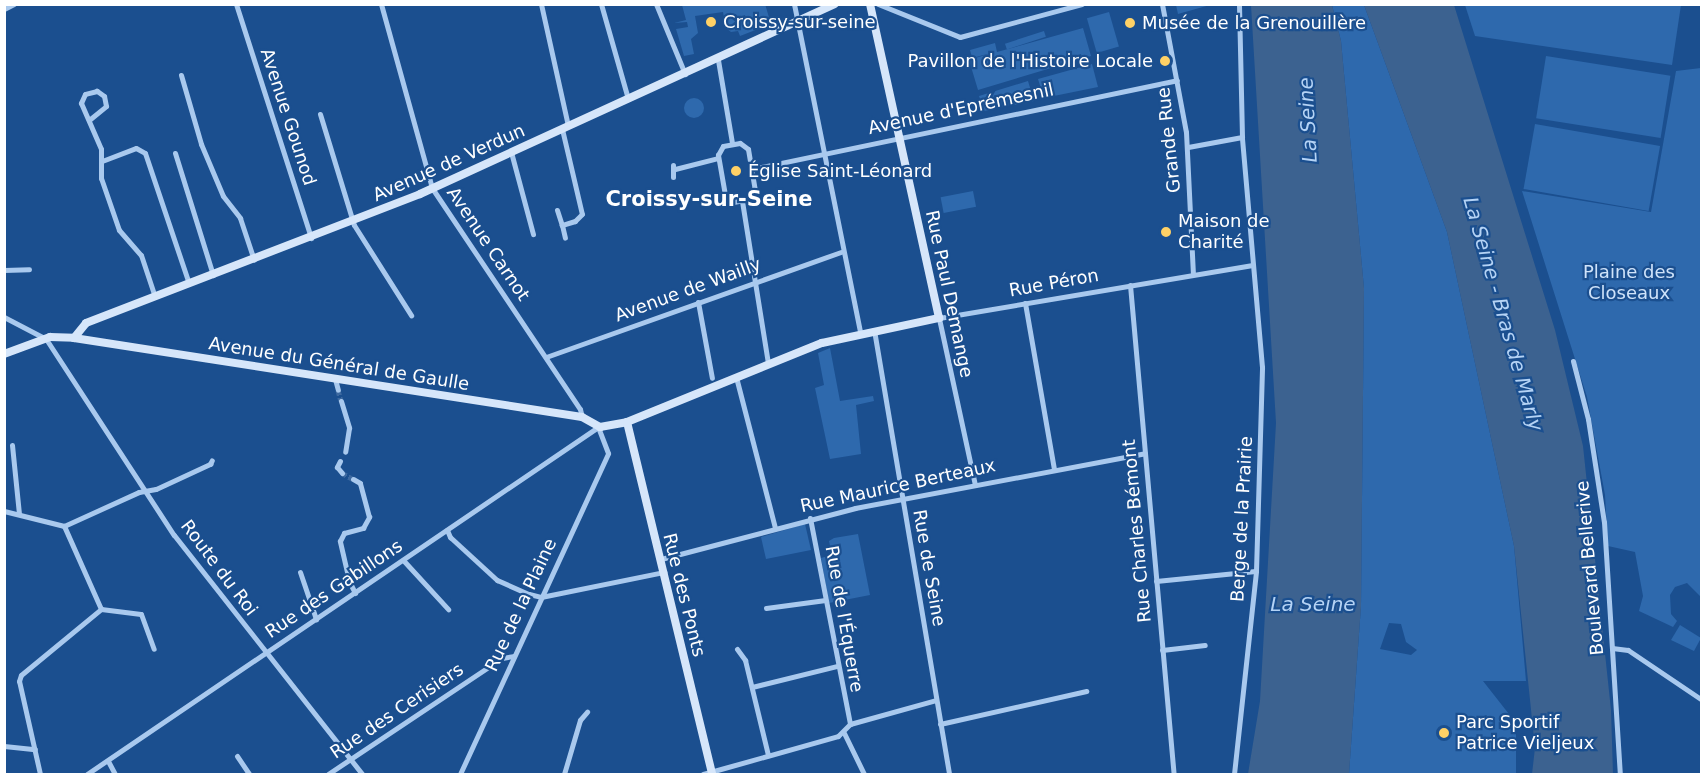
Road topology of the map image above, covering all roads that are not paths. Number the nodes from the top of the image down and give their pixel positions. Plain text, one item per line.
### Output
1 (14, 4) edge
2 (236, 4) edge
3 (381, 4) edge
4 (541, 4) edge
5 (601, 4) edge
6 (656, 4) edge
7 (794, 4) edge
8 (835, 4) edge
9 (870, 4) edge
10 (878, 4) edge
11 (1082, 4) edge
12 (1162, 4) edge
13 (1239, 4) edge
14 (4, 9) edge
15 (798, 21) junction
16 (718, 60) junction
17 (685, 74) junction
18 (181, 75) dead end
19 (1177, 80) junction
20 (628, 99) junction
21 (320, 114) dead end
22 (88, 120) junction
23 (565, 128) junction
24 (1242, 137) junction
25 (899, 138) junction
26 (732, 143) junction
27 (1188, 147) junction
28 (511, 152) junction
29 (175, 153) dead end
30 (822, 154) junction
31 (718, 158) junction
32 (102, 161) junction
33 (752, 169) junction
34 (673, 177) dead end
35 (432, 188) junction
36 (742, 201) junction
37 (558, 210) dead end
38 (353, 222) junction
39 (562, 225) junction
40 (533, 234) dead end
41 (311, 238) junction
42 (565, 238) dead end
43 (841, 252) junction
44 (254, 260) junction
45 (1253, 264) junction
46 (29, 269) dead end
47 (4, 270) edge
48 (1193, 274) junction
49 (213, 275) junction
50 (754, 282) junction
51 (189, 284) junction
52 (1130, 285) junction
53 (155, 297) junction
54 (698, 302) junction
55 (1025, 303) junction
56 (411, 315) dead end
57 (4, 316) edge
58 (939, 318) junction
59 (874, 330) junction
60 (860, 332) junction
61 (74, 338) junction
62 (46, 339) junction
63 (4, 354) edge
64 (546, 357) junction
65 (1573, 362) dead end
66 (768, 364) junction
67 (736, 377) junction
68 (712, 378) dead end
69 (335, 379) junction
70 (338, 390) tunnel mouth
71 (341, 401) tunnel mouth
72 (582, 417) junction
73 (627, 422) junction
74 (598, 427) junction
75 (12, 445) dead end
76 (345, 452) dead end
77 (1145, 453) junction
78 (212, 460) dead end
79 (340, 462) dead end
80 (1054, 469) junction
81 (342, 473) dead end
82 (353, 479) tunnel mouth
83 (975, 485) junction
84 (146, 491) junction
85 (902, 498) junction
86 (4, 511) edge
87 (19, 514) junction
88 (810, 518) junction
89 (64, 526) junction
90 (775, 528) junction
91 (447, 530) junction
92 (661, 559) junction
93 (403, 560) junction
94 (1256, 571) junction
95 (300, 572) dead end
96 (347, 572) tunnel mouth
97 (664, 572) junction
98 (1156, 581) junction
99 (351, 585) tunnel mouth
100 (355, 593) junction
101 (541, 597) junction
102 (825, 600) junction
103 (766, 608) dead end
104 (101, 609) junction
105 (448, 609) dead end
106 (316, 620) junction
107 (1205, 645) dead end
108 (1612, 648) junction
109 (154, 649) dead end
110 (737, 649) dead end
111 (1162, 650) junction
112 (266, 654) junction
113 (513, 656) junction
114 (837, 666) junction
115 (752, 687) junction
116 (1086, 691) dead end
117 (936, 700) junction
118 (1701, 700) edge
119 (587, 712) dead end
120 (850, 724) junction
121 (940, 724) junction
122 (844, 733) junction
123 (4, 746) edge
124 (35, 749) junction
125 (768, 755) junction
126 (237, 756) dead end
127 (351, 760) junction
128 (108, 761) junction
129 (712, 773) edge
130 (40, 774) edge
131 (87, 774) edge
132 (115, 774) edge
133 (249, 774) edge
134 (328, 774) edge
135 (362, 774) edge
136 (460, 774) edge
137 (564, 774) edge
138 (703, 774) edge
139 (864, 774) edge
140 (949, 774) edge
141 (1173, 774) edge
142 (1234, 774) edge
143 (1620, 774) edge

1 - 14 street
2 - 41 street, Avenue Gounod
3 - 35 street, Avenue Carnot
4 - 23 street
5 - 20 street
6 - 17 street
7 - 15 street
8 - 15 main road, Avenue de Verdun
9 - 25 main road, Rue Paul Demange
10 - 11 street
12 - 19 street, Grande Rue
13 - 24 street, Berge de la Prairie
15 - 16 main road, Avenue de Verdun
15 - 30 street
16 - 17 main road, Avenue de Verdun
16 - 26 street
17 - 20 main road, Avenue de Verdun
18 - 44 street
19 - 25 street, Avenue d'Eprémesnil
19 - 27 street, Grande Rue
20 - 23 main road, Avenue de Verdun
21 - 38 street
22 - 22 street
22 - 32 street
23 - 28 main road, Avenue de Verdun
23 - 39 street
24 - 27 street
24 - 45 street, Berge de la Prairie
25 - 30 street, Avenue d'Eprémesnil
25 - 58 main road, Rue Paul Demange
26 - 31 street
26 - 33 street
27 - 48 street, Grande Rue
28 - 35 main road, Avenue de Verdun
28 - 40 street
29 - 49 street
30 - 33 street, Avenue d'Eprémesnil
30 - 43 street
31 - 34 street
31 - 36 street
32 - 51 street
32 - 53 street
33 - 36 street
35 - 38 main road, Avenue de Verdun
35 - 64 street, Avenue Carnot
36 - 50 street
37 - 39 street
38 - 41 main road, Avenue de Verdun
38 - 56 street
39 - 42 street
41 - 44 main road, Avenue de Verdun
43 - 50 street, Avenue de Wailly
43 - 60 street
44 - 49 main road, Avenue de Verdun
45 - 48 street, Rue Péron
45 - 94 street, Berge de la Prairie
46 - 47 street
48 - 52 street, Rue Péron
49 - 51 main road, Avenue de Verdun
50 - 54 street, Avenue de Wailly
50 - 66 street
51 - 53 main road, Avenue de Verdun
52 - 55 street, Rue Péron
52 - 77 street, Rue Charles Bémont
53 - 61 main road, Avenue de Verdun
54 - 64 street, Avenue de Wailly
54 - 68 street
55 - 58 street, Rue Péron
55 - 80 street
57 - 62 street
58 - 59 main road, Rue Péron
58 - 83 street, Rue Paul Demange
59 - 60 main road, Rue Péron
59 - 85 street, Rue de Seine
60 - 66 main road, Rue Péron
61 - 62 main road, Avenue du Général de Gaulle
61 - 69 main road, Avenue du Général de Gaulle
62 - 63 main road, Avenue du Général de Gaulle
62 - 84 street, Route du Roi
64 - 72 street, Avenue Carnot
65 - 108 street, Boulevard Bellerive
66 - 67 main road, Rue Péron
67 - 73 main road, Rue Péron
67 - 90 street
69 - 70 street
69 - 72 main road, Avenue du Général de Gaulle
71 - 76 street
72 - 74 main road, Avenue du Général de Gaulle
73 - 74 main road, Rue Péron
73 - 92 main road, Rue des Ponts
74 - 91 street, Rue des Gabillons
74 - 101 street, Rue de la Plaine
75 - 87 street
77 - 80 street, Rue Maurice Berteaux
77 - 98 street, Rue Charles Bémont
78 - 84 street
79 - 81 street
80 - 83 street, Rue Maurice Berteaux
82 - 96 street
83 - 85 street, Rue Maurice Berteaux
84 - 89 street
84 - 112 street, Route du Roi
85 - 88 street, Rue Maurice Berteaux
85 - 117 street, Rue de Seine
86 - 87 street
87 - 89 street
88 - 90 street, Rue Maurice Berteaux
88 - 102 street, Rue de l'Équerre
89 - 104 street
90 - 92 street, Rue Maurice Berteaux
91 - 93 street, Rue des Gabillons
91 - 101 street
92 - 97 main road, Rue des Ponts
93 - 100 street, Rue des Gabillons
93 - 105 street
94 - 98 street
94 - 142 street, Berge de la Prairie
95 - 106 street
97 - 101 street
97 - 129 main road, Rue des Ponts
98 - 111 street, Rue Charles Bémont
99 - 100 street
100 - 106 street, Rue des Gabillons
101 - 113 street, Rue de la Plaine
102 - 103 street
102 - 114 street, Rue de l'Équerre
104 - 109 street
104 - 124 street
106 - 112 street, Rue des Gabillons
107 - 111 street
108 - 118 street
108 - 143 street, Boulevard Bellerive
110 - 115 street
111 - 141 street, Rue Charles Bémont
112 - 127 street, Route du Roi
112 - 128 street, Rue des Gabillons
113 - 127 street, Rue des Cerisiers
113 - 136 street, Rue de la Plaine
114 - 115 street
114 - 120 street, Rue de l'Équerre
115 - 125 street
116 - 121 street
117 - 120 street
117 - 121 street, Rue de Seine
119 - 137 street
120 - 122 street
121 - 140 street, Rue de Seine
122 - 125 street
122 - 139 street
123 - 124 street
124 - 130 street
125 - 129 street
126 - 133 street
127 - 134 street, Rue des Cerisiers
127 - 135 street, Route du Roi
128 - 131 street, Rue des Gabillons
128 - 132 street
129 - 138 street

